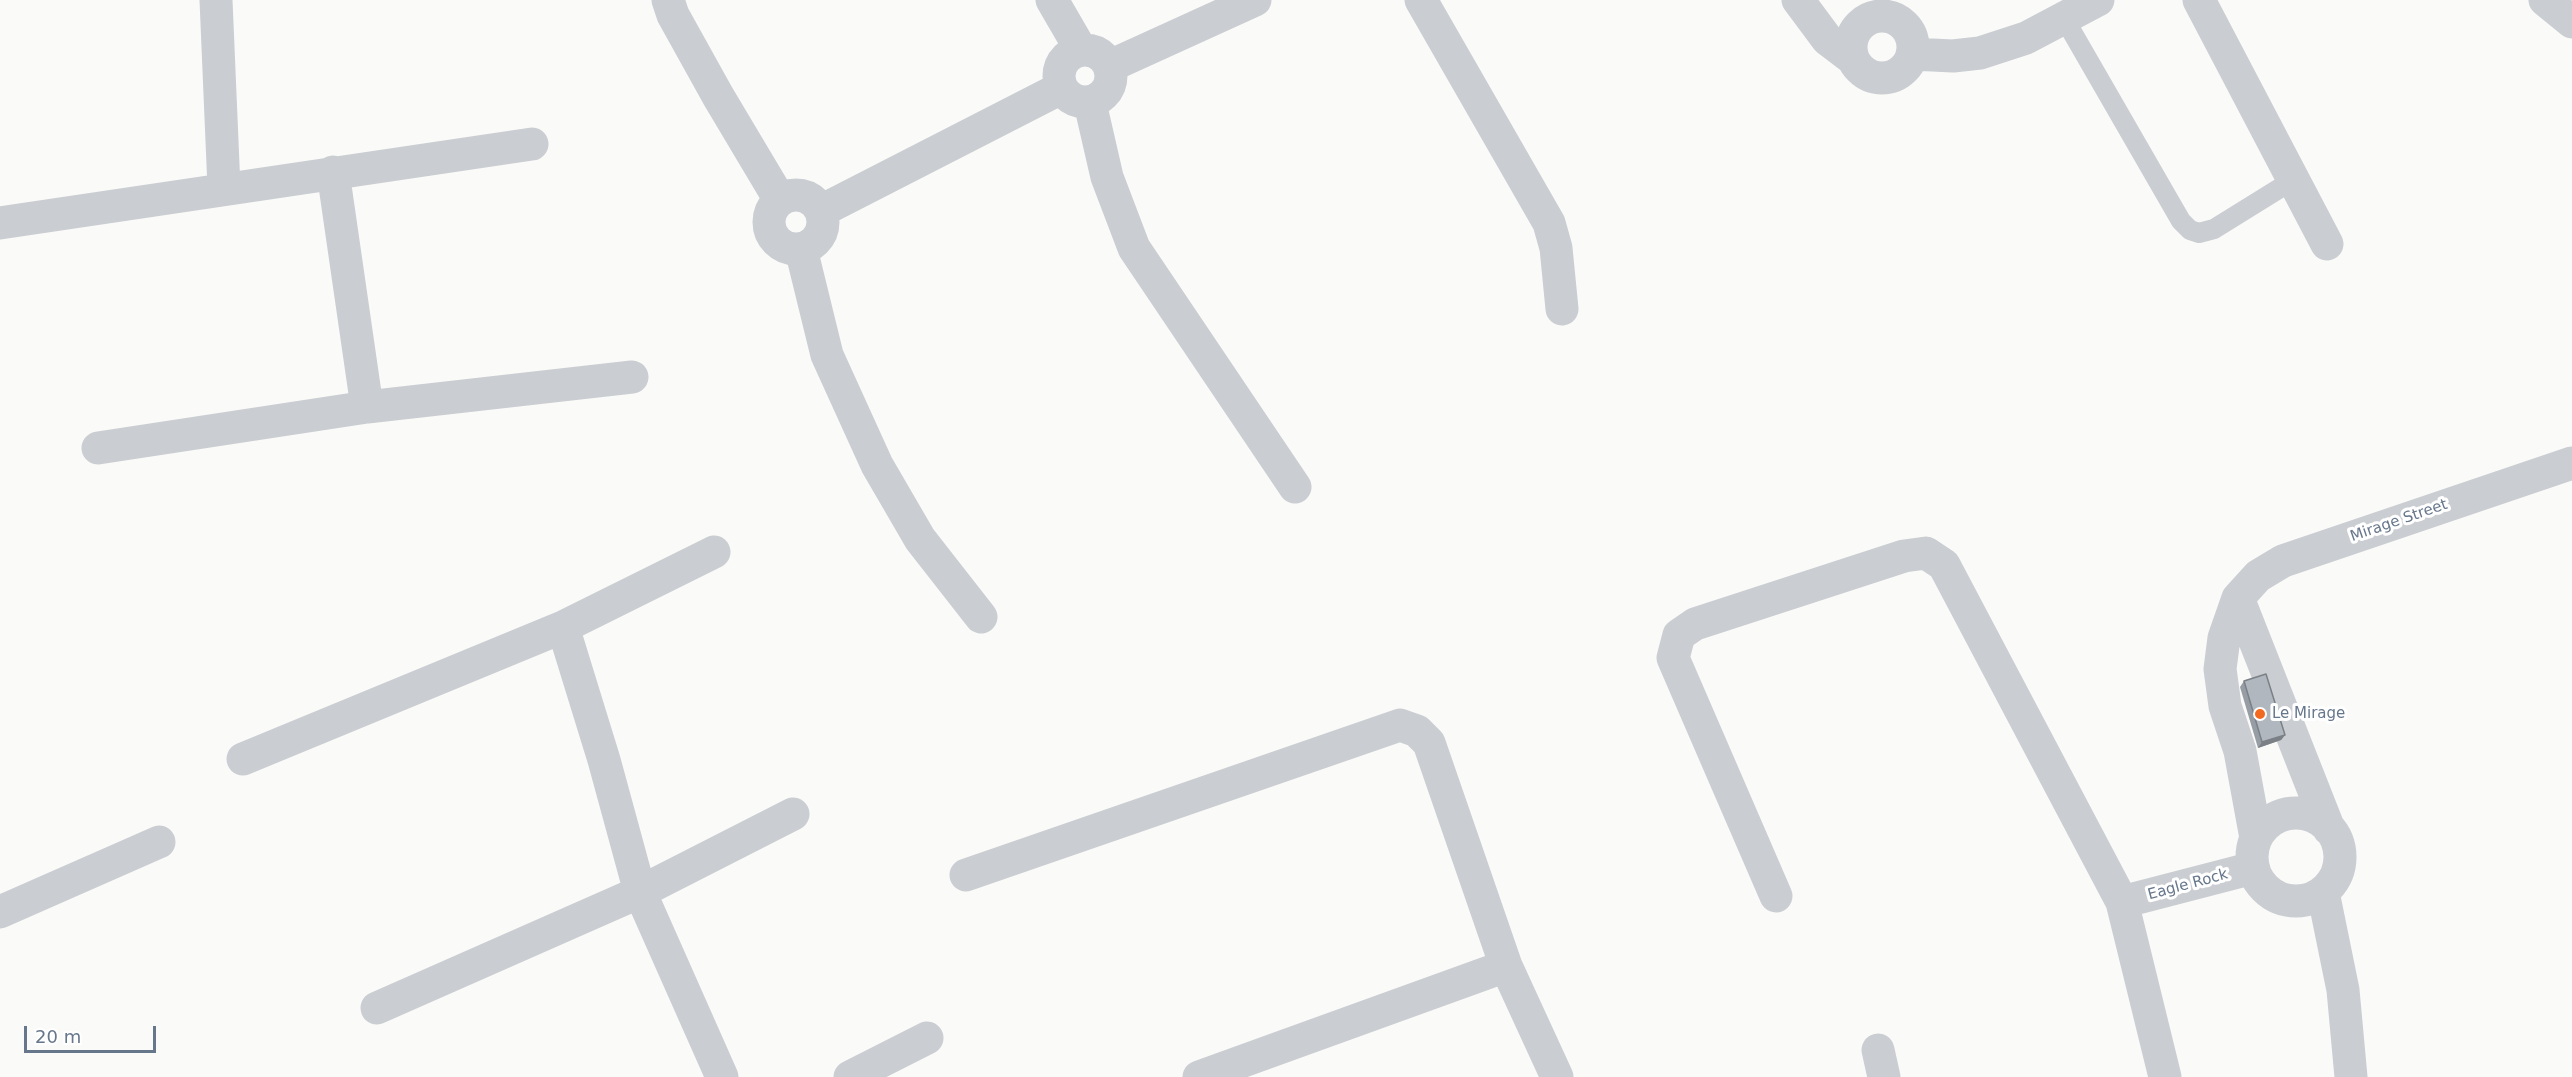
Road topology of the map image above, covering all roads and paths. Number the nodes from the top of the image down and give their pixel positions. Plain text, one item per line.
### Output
1 (216, 0) edge
2 (668, 0) edge
3 (1052, 0) edge
4 (1255, 0) edge
5 (1421, 0) edge
6 (1798, 0) edge
7 (2098, 0) edge
8 (2199, 0) edge
9 (2545, 0) edge
10 (1874, 8) edge
11 (2064, 18) junction
12 (2572, 22) edge
13 (1081, 50) junction
14 (1912, 54) junction
15 (1852, 58) junction
16 (1110, 66) junction
17 (1061, 88) junction
18 (1090, 103) junction
19 (532, 144) dead end
20 (333, 172) junction
21 (2293, 180) junction
22 (224, 188) junction
23 (780, 200) junction
24 (821, 211) junction
25 (0, 223) edge
26 (2326, 244) dead end
27 (801, 249) junction
28 (1562, 309) dead end
29 (632, 377) dead end
30 (367, 407) junction
31 (98, 448) dead end
32 (2572, 462) edge
33 (1295, 488) dead end
34 (714, 552) dead end
35 (2238, 598) junction
36 (981, 617) dead end
37 (562, 627) junction
38 (243, 759) dead end
39 (793, 814) dead end
40 (2329, 829) junction
41 (159, 842) dead end
42 (2254, 853) junction
43 (966, 875) dead end
44 (640, 892) junction
45 (2323, 892) junction
46 (1776, 896) dead end
47 (2122, 902) junction
48 (0, 912) edge
49 (1506, 966) junction
50 (377, 1008) dead end
51 (927, 1038) dead end
52 (1207, 1076) edge
53 (722, 1077) edge
54 (850, 1077) edge
55 (1557, 1077) edge
56 (2165, 1077) edge
57 (2351, 1077) edge

1 - 22 street
2 - 23 street
3 - 13 street
4 - 16 street
5 - 28 street
6 - 15 street
7 - 11 street
8 - 21 street
9 - 12 street
10 - 14 street
10 - 15 street
11 - 14 street
11 - 21 lane
13 - 16 street
13 - 17 street
14 - 15 street
16 - 18 street
17 - 18 street
17 - 24 street
18 - 33 street
19 - 20 street
20 - 22 street
20 - 30 street
21 - 26 street
22 - 25 street
23 - 24 street
23 - 27 street
24 - 27 street
27 - 36 street
29 - 30 street
30 - 31 street
32 - 35 street, Mirage Street
34 - 37 street
35 - 40 street
35 - 42 street
37 - 38 street
37 - 44 street
39 - 44 street
40 - 42 street
40 - 45 street
41 - 48 street
42 - 45 street
42 - 47 street, Eagle Rock
43 - 49 street
44 - 50 street
44 - 53 street
45 - 57 street
46 - 47 street
47 - 56 street
49 - 52 street
49 - 55 street
51 - 54 street

